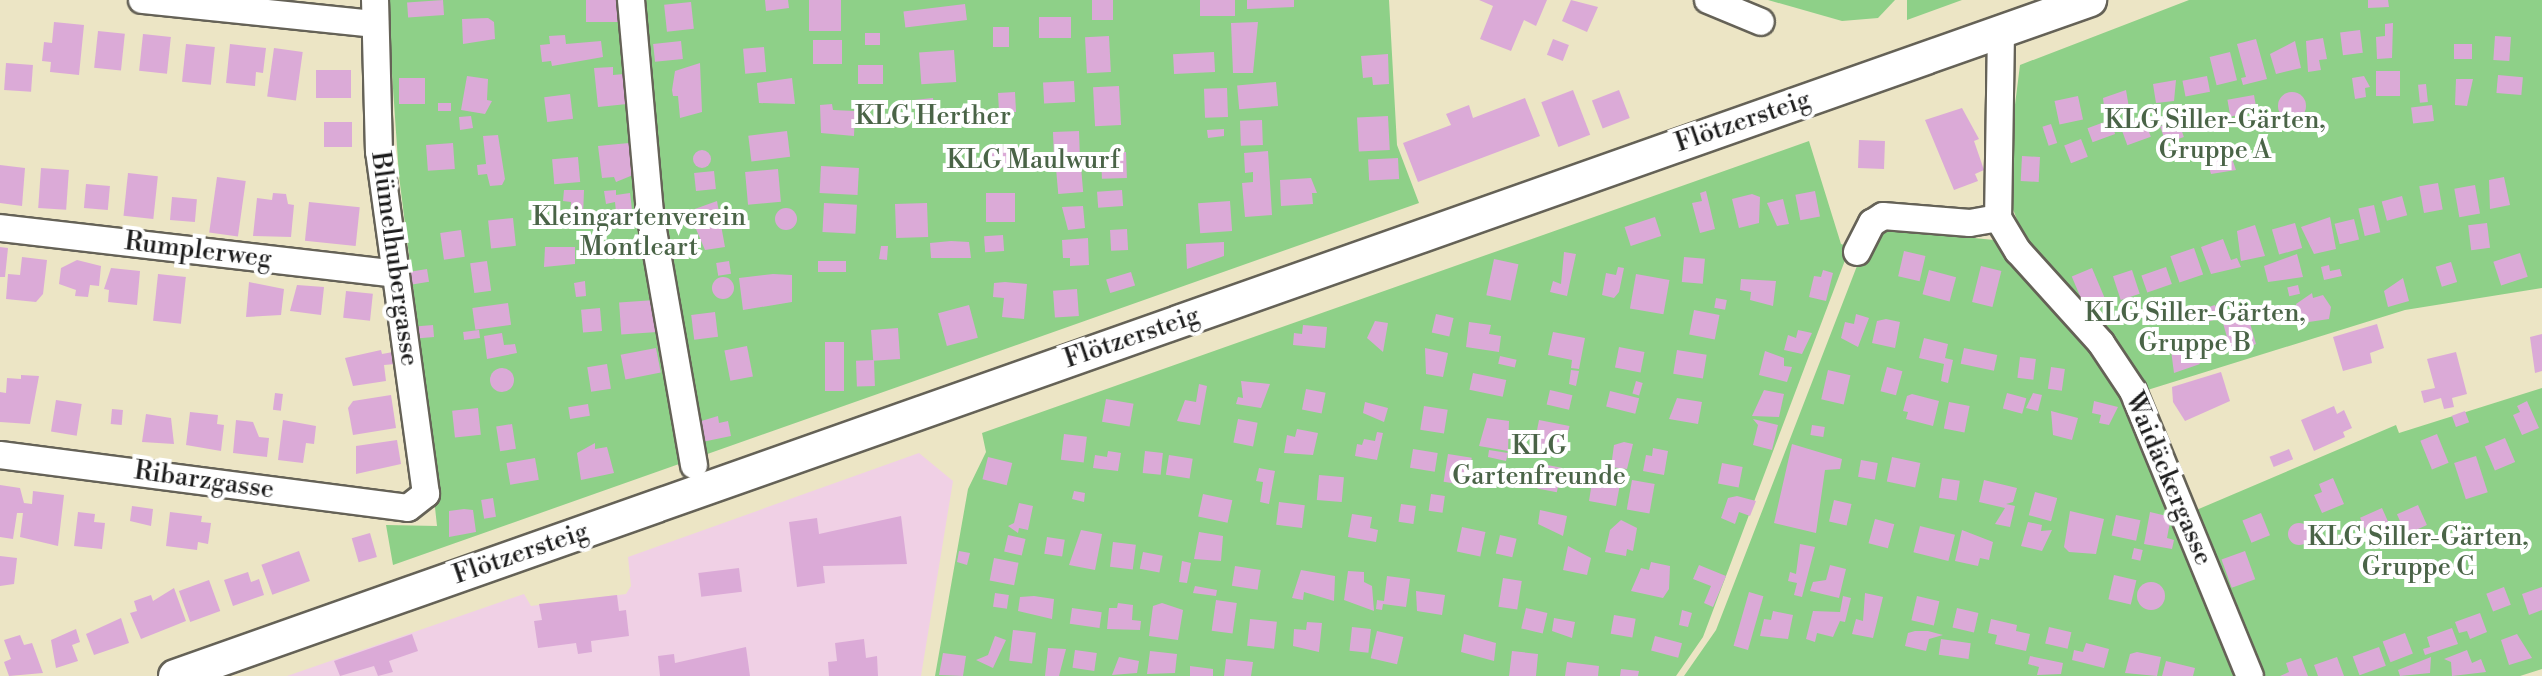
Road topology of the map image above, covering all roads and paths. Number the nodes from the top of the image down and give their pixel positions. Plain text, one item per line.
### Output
1 (142, 0) edge
2 (631, 0) edge
3 (1708, 0) edge
4 (2090, 0) edge
5 (375, 12) edge
6 (1761, 22) dead end
7 (2001, 31) junction
8 (1998, 218) junction
9 (0, 228) edge
10 (1857, 252) dead end
11 (395, 274) junction
12 (0, 455) edge
13 (694, 465) dead end
14 (408, 508) joint
15 (175, 676) edge
16 (2250, 676) edge

1 - 5 street
2 - 13 street
3 - 6 street
4 - 7 main road, Flötzersteig
5 - 11 street, Blümelhubergasse
7 - 8 street
7 - 15 main road, Flötzersteig
8 - 10 street
8 - 16 street, Waidäckergasse
9 - 11 street, Rumplerweg
11 - 14 street, Blümelhubergasse
12 - 14 street, Ribarzgasse

